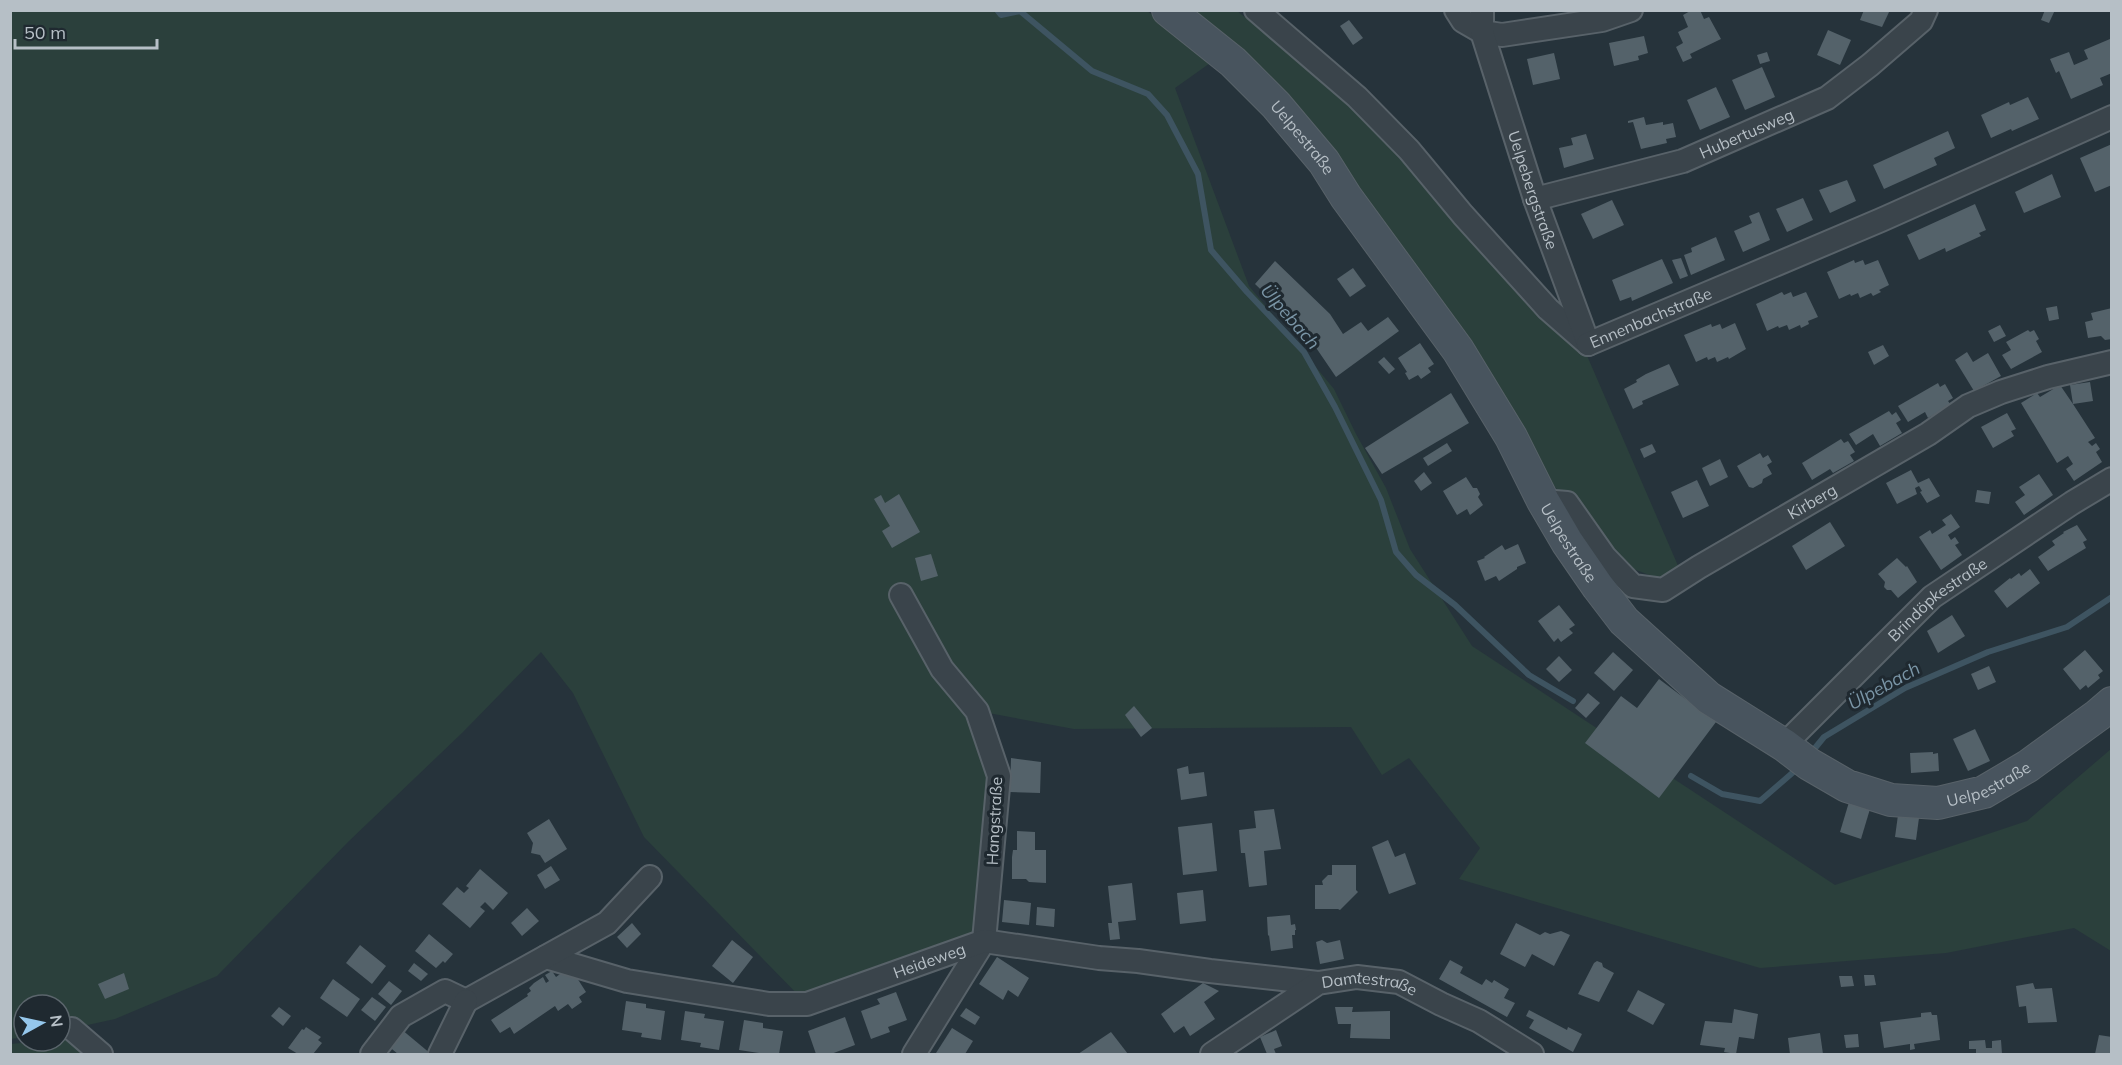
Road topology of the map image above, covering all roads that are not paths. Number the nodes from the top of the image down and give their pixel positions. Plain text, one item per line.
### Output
1 (1168, 10) edge
2 (1256, 10) edge
3 (1456, 10) edge
4 (1631, 10) edge
5 (1926, 10) edge
6 (1482, 21) edge
7 (2112, 117) edge
8 (1535, 200) junction
9 (1588, 344) junction
10 (2112, 362) edge
11 (2112, 479) edge
12 (1543, 501) junction
13 (901, 595) dead end
14 (2112, 703) edge
15 (1796, 754) junction
16 (650, 877) dead end
17 (984, 941) junction
18 (546, 957) junction
19 (1318, 983) junction
20 (466, 1001) junction
21 (72, 1029) dead end
22 (101, 1054) edge
23 (372, 1054) edge
24 (440, 1054) edge
25 (914, 1054) edge
26 (1212, 1054) edge
27 (1532, 1054) edge

1 - 12 main road, Uelpestraße
2 - 9 street, Ennenbachstraße
3 - 6 street
4 - 6 street
5 - 8 street, Hubertusweg
6 - 8 street, Uelpebergstraße
7 - 9 street, Ennenbachstraße
8 - 9 street, Uelpebergstraße
10 - 12 street, Kirberg
11 - 15 street, Brindöpkestraße
12 - 15 main road, Uelpestraße
13 - 17 street, Hangstraße
14 - 15 main road, Uelpestraße
16 - 18 street
17 - 18 street, Heideweg
17 - 19 street, Heideweg
17 - 25 street, Hangstraße
18 - 20 street
19 - 26 street, Damtestraße
19 - 27 street, Damtestraße
20 - 23 street
20 - 24 street
21 - 22 street

